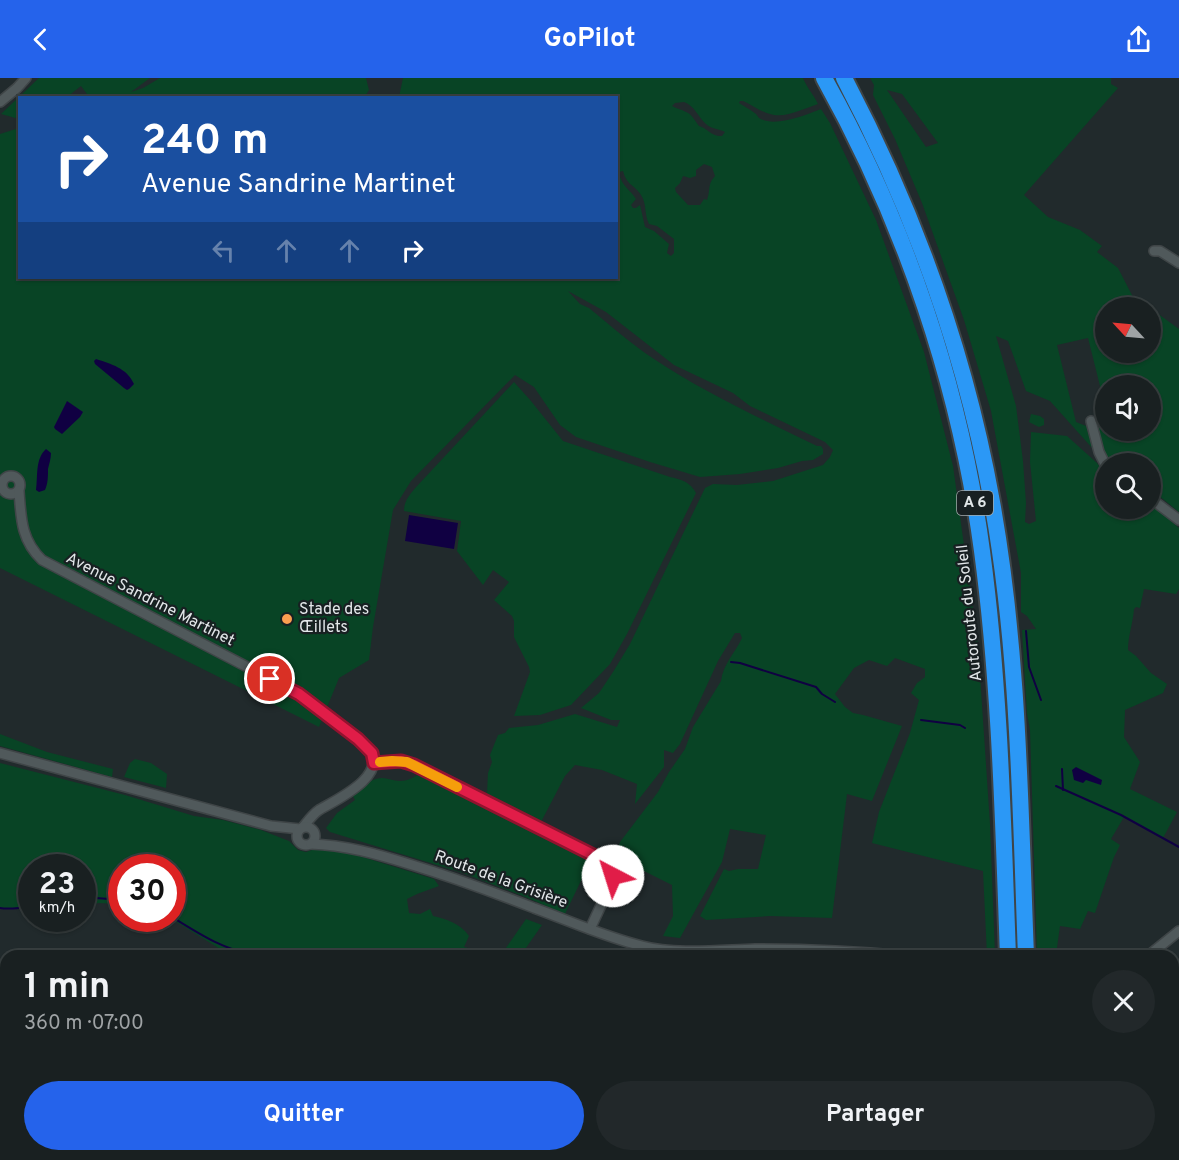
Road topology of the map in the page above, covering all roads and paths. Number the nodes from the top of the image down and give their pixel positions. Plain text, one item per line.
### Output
1 (26, 78) edge
2 (824, 78) edge
3 (844, 78) edge
4 (0, 102) edge
5 (1154, 251) dead end
6 (1179, 263) edge
7 (1091, 421) dead end
8 (1100, 453) edge
9 (3, 478) edge
10 (4, 491) edge
11 (19, 491) junction
12 (1161, 506) edge
13 (1179, 520) edge
14 (21, 521) junction
15 (0, 753) edge
16 (374, 763) junction
17 (332, 804) junction
18 (271, 826) junction
19 (301, 828) junction
20 (314, 832) junction
21 (297, 839) junction
22 (311, 844) junction
23 (344, 846) junction
24 (590, 929) junction
25 (1179, 931) edge
26 (662, 950) edge
27 (712, 950) edge
28 (805, 950) edge
29 (1008, 950) edge
30 (1026, 950) edge
31 (1155, 950) edge

1 - 4 street
2 - 29 highway, Autoroute du Soleil / A 6
3 - 30 highway, A 6
5 - 6 street
7 - 8 street
9 - 10 street
9 - 11 street
10 - 11 street
10 - 14 street, Avenue Sandrine Martinet
11 - 14 street, Avenue Sandrine Martinet
12 - 13 street
14 - 16 street, Avenue Sandrine Martinet
15 - 18 street, Route de la Grisière
16 - 17 street
16 - 24 street
17 - 19 street
17 - 20 street
18 - 19 street, Route de la Grisière
18 - 21 street, Route de la Grisière
19 - 20 street, Route de la Grisière
19 - 21 street
20 - 22 street
20 - 23 street, Route de la Grisière
21 - 22 street, Route de la Grisière
22 - 23 street, Route de la Grisière
23 - 24 street, Route de la Grisière
24 - 26 street, Route de la Grisière
25 - 31 street
27 - 28 street, Route de la Grisière

